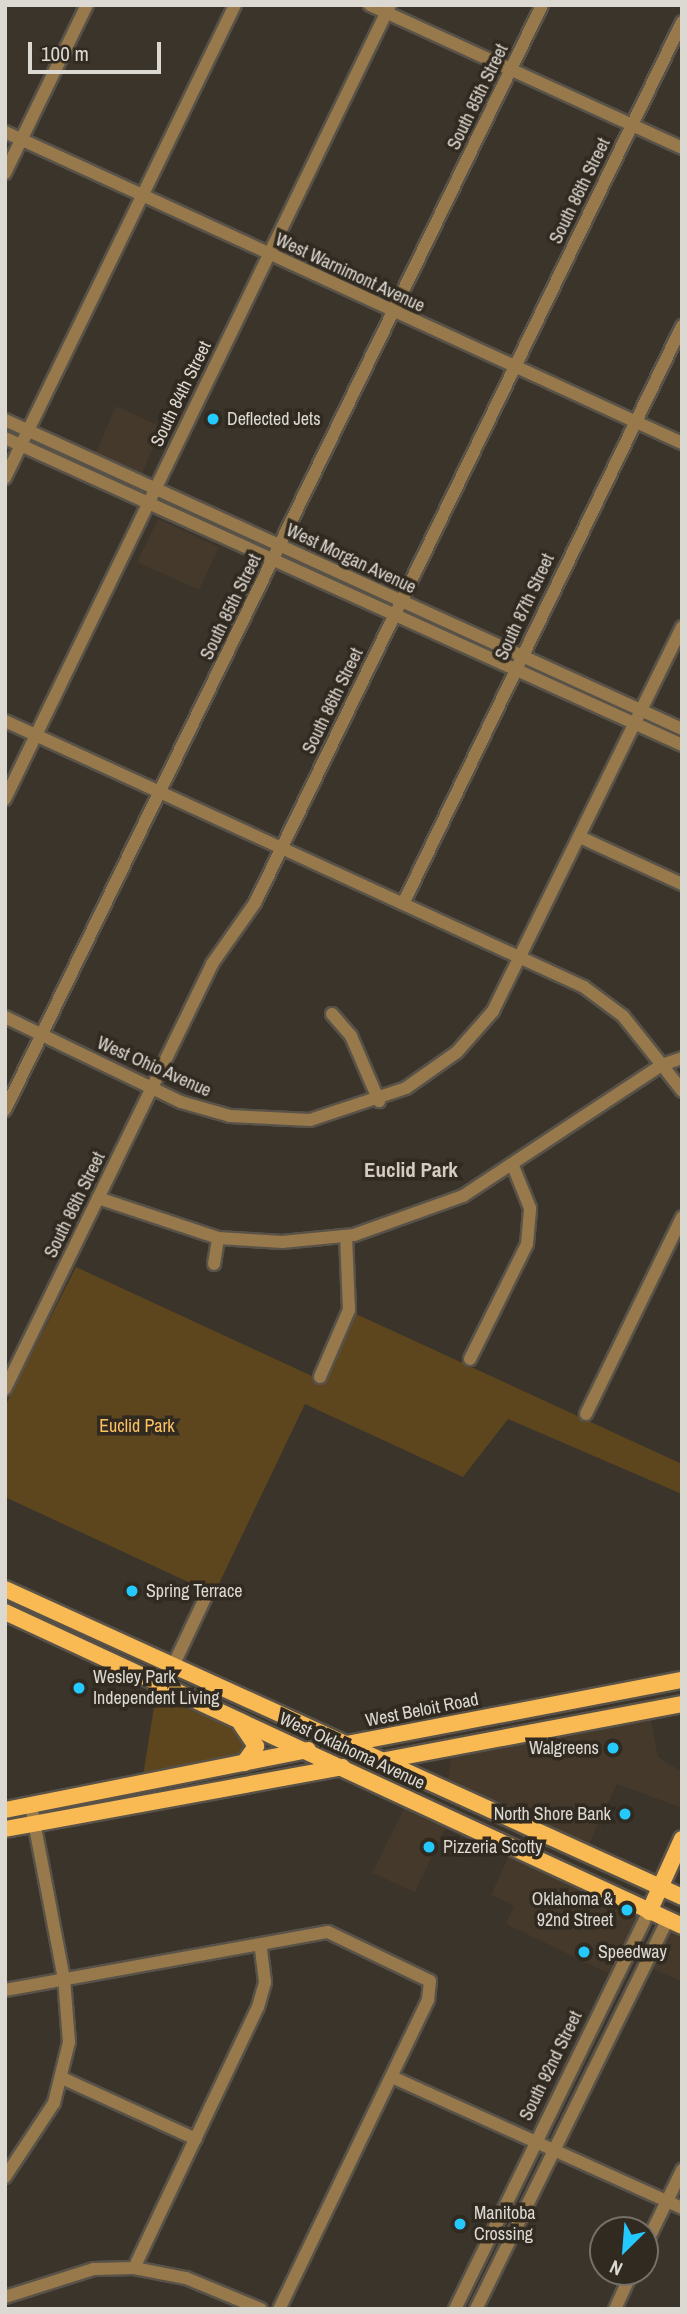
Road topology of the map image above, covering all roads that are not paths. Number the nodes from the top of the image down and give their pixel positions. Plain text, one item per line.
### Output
1 (87, 5) edge
2 (234, 5) edge
3 (370, 5) edge
4 (542, 5) edge
5 (388, 9) edge
6 (682, 22) edge
7 (511, 70) junction
8 (631, 125) junction
9 (5, 132) edge
10 (21, 140) junction
11 (682, 148) edge
12 (5, 173) edge
13 (142, 196) junction
14 (268, 254) junction
15 (394, 312) junction
16 (682, 326) edge
17 (514, 367) junction
18 (5, 420) edge
19 (635, 422) junction
20 (28, 431) junction
21 (5, 438) edge
22 (682, 443) edge
23 (21, 446) junction
24 (5, 478) edge
25 (155, 490) junction
26 (148, 505) junction
27 (279, 546) junction
28 (272, 561) junction
29 (400, 602) junction
30 (394, 615) junction
31 (682, 627) edge
32 (521, 656) junction
33 (515, 670) junction
34 (641, 711) junction
35 (5, 721) edge
36 (635, 723) junction
37 (682, 729) edge
38 (36, 736) junction
39 (682, 745) edge
40 (160, 793) junction
41 (5, 799) edge
42 (582, 838) junction
43 (282, 848) junction
44 (682, 884) edge
45 (403, 904) junction
46 (523, 958) junction
47 (332, 1014) dead end
48 (5, 1017) edge
49 (42, 1034) junction
50 (682, 1058) edge
51 (662, 1065) junction
52 (151, 1087) junction
53 (682, 1091) edge
54 (379, 1101) junction
55 (5, 1110) edge
56 (513, 1166) junction
57 (98, 1198) junction
58 (682, 1217) edge
59 (346, 1236) junction
60 (218, 1238) junction
61 (214, 1265) dead end
62 (471, 1359) dead end
63 (320, 1377) dead end
64 (5, 1389) edge
65 (586, 1414) dead end
66 (5, 1589) edge
67 (206, 1596) dead end
68 (5, 1612) edge
69 (172, 1667) junction
70 (682, 1680) edge
71 (164, 1685) junction
72 (682, 1704) edge
73 (234, 1717) junction
74 (340, 1745) junction
75 (306, 1751) junction
76 (426, 1751) junction
77 (377, 1761) junction
78 (244, 1763) junction
79 (343, 1767) junction
80 (439, 1788) junction
81 (31, 1806) junction
82 (5, 1811) edge
83 (35, 1824) junction
84 (5, 1829) edge
85 (682, 1839) edge
86 (659, 1887) junction
87 (681, 1893) edge
88 (649, 1912) junction
89 (674, 1923) edge
90 (260, 1944) junction
91 (64, 1979) junction
92 (5, 1990) edge
93 (392, 2077) junction
94 (62, 2078) junction
95 (196, 2139) junction
96 (535, 2142) junction
97 (552, 2150) junction
98 (682, 2170) edge
99 (5, 2177) edge
100 (667, 2201) junction
101 (682, 2208) edge
102 (659, 2217) edge
103 (134, 2268) junction
104 (626, 2286) edge
105 (5, 2297) edge
106 (261, 2309) edge
107 (279, 2309) edge
108 (455, 2309) edge
109 (476, 2309) edge
110 (615, 2309) edge

1 - 10 street
2 - 13 street
3 - 5 street
4 - 7 street, South 85th Street
5 - 7 street
5 - 14 street, South 84th Street
6 - 8 street, South 86th Street
7 - 8 street
7 - 15 street, South 85th Street
8 - 11 street
8 - 17 street, South 86th Street
9 - 10 street, West Warnimont Avenue
10 - 12 street
10 - 13 street, West Warnimont Avenue
13 - 14 street, West Warnimont Avenue
13 - 20 street
14 - 15 street, West Warnimont Avenue
14 - 25 street, South 84th Street
15 - 17 street, West Warnimont Avenue
15 - 27 street, South 85th Street
16 - 19 street, South 87th Street
17 - 19 street, West Warnimont Avenue
17 - 29 street, South 86th Street
18 - 20 street, West Morgan Avenue
19 - 22 street, West Warnimont Avenue
19 - 32 street, South 87th Street
20 - 23 street
20 - 25 street, West Morgan Avenue
21 - 23 street, West Morgan Avenue
23 - 24 street
23 - 26 street, West Morgan Avenue
25 - 26 street, South 84th Street
25 - 27 street, West Morgan Avenue
26 - 28 street, West Morgan Avenue
26 - 38 street, South 84th Street
27 - 28 street, South 85th Street
27 - 29 street, West Morgan Avenue
28 - 30 street, West Morgan Avenue
28 - 40 street, South 85th Street
29 - 30 street, South 86th Street
29 - 32 street, West Morgan Avenue
30 - 33 street, West Morgan Avenue
30 - 43 street, South 86th Street
31 - 34 street, West Ohio Avenue
32 - 33 street, South 87th Street
32 - 34 street, West Morgan Avenue
33 - 36 street, West Morgan Avenue
33 - 45 street, South 87th Street
34 - 36 street, West Ohio Avenue
34 - 37 street, West Morgan Avenue
35 - 38 street
36 - 39 street, West Morgan Avenue
36 - 42 street, West Ohio Avenue
38 - 40 street
38 - 41 street, South 84th Street
40 - 43 street
40 - 49 street, South 85th Street
42 - 44 street
42 - 46 street, West Ohio Avenue
43 - 45 street
43 - 52 street, South 86th Street
45 - 46 street
46 - 51 street
46 - 54 street, West Ohio Avenue
47 - 54 street
48 - 49 street, West Ohio Avenue
49 - 52 street, West Ohio Avenue
49 - 55 street, South 85th Street
50 - 51 street
51 - 53 street
51 - 56 street
52 - 54 street, West Ohio Avenue
52 - 57 street, South 86th Street
56 - 59 street
56 - 62 street
57 - 60 street
57 - 64 street, South 86th Street
58 - 65 street
59 - 60 street
59 - 63 street
60 - 61 street
66 - 69 main road, West Oklahoma Avenue
67 - 69 street
68 - 71 main road, West Oklahoma Avenue
69 - 71 street
69 - 74 main road, West Oklahoma Avenue
70 - 74 main road, West Beloit Road
71 - 73 main road, West Oklahoma Avenue
72 - 76 main road
73 - 75 main road, West Oklahoma Avenue
73 - 78 main road
74 - 75 main road, West Beloit Road
74 - 77 main road, West Oklahoma Avenue
75 - 78 main road, West Beloit Road
75 - 79 main road, West Oklahoma Avenue
76 - 77 main road
76 - 80 main road
77 - 79 main road
77 - 80 main road, West Oklahoma Avenue
78 - 81 main road, West Beloit Road
79 - 83 main road
79 - 88 main road, West Oklahoma Avenue
80 - 86 main road, West Oklahoma Avenue
81 - 82 main road, West Beloit Road
81 - 83 street
83 - 84 main road
83 - 91 street
85 - 86 main road, South 92nd Street
86 - 87 main road, West Oklahoma Avenue
86 - 88 main road, South 92nd Street
87 - 89 main road
88 - 89 main road, West Oklahoma Avenue
88 - 96 street, South 92nd Street
89 - 97 street
90 - 91 street
90 - 93 street
90 - 95 street
91 - 92 street
91 - 94 street
93 - 96 street
93 - 107 street
94 - 95 street
94 - 99 street
95 - 103 street
96 - 97 street
96 - 108 street, South 92nd Street
97 - 100 street
97 - 109 street
98 - 100 street
100 - 101 street
100 - 102 street
103 - 105 street
103 - 106 street
104 - 110 street

